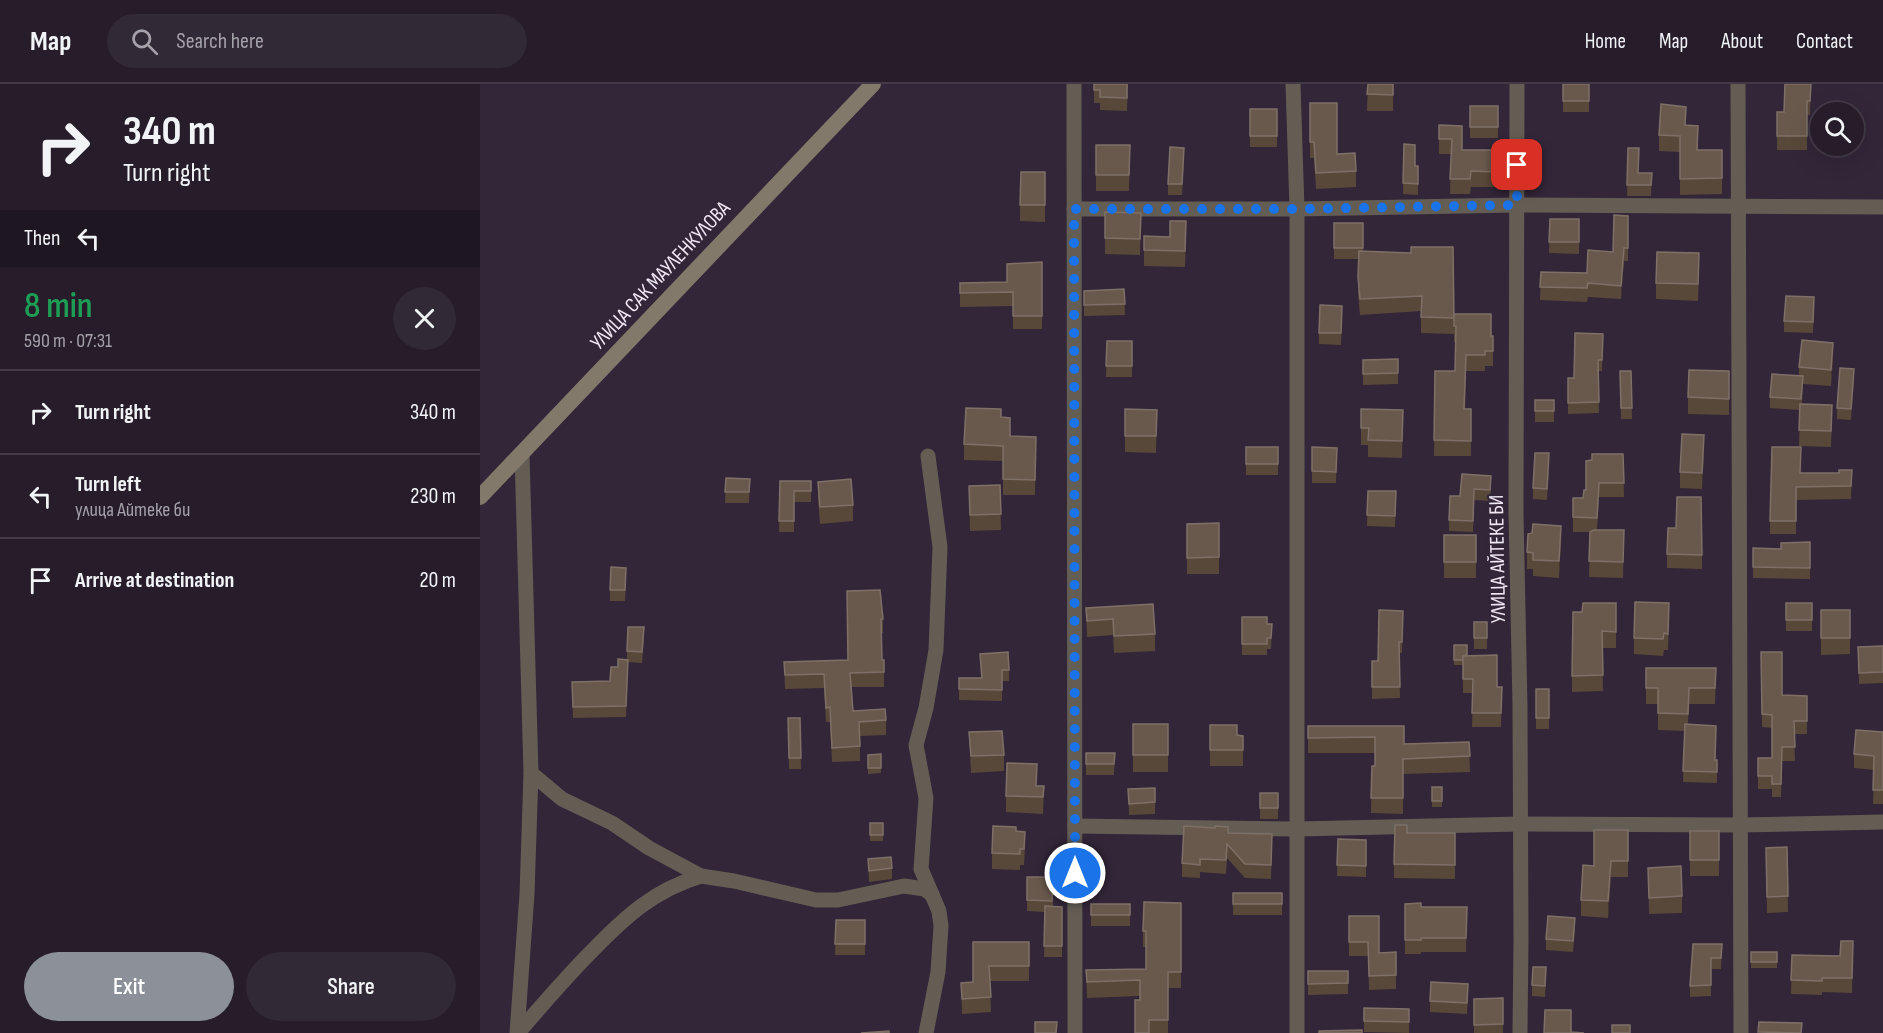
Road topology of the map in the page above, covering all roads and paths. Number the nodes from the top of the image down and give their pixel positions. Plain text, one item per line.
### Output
1 (873, 84) edge
2 (1074, 84) edge
3 (1293, 84) edge
4 (1516, 84) edge
5 (1738, 84) edge
6 (1517, 205) junction
7 (1738, 207) junction
8 (1883, 207) edge
9 (1074, 209) junction
10 (1298, 209) junction
11 (522, 454) junction
12 (928, 456) dead end
13 (480, 497) edge
14 (531, 773) junction
15 (1883, 822) edge
16 (1520, 824) junction
17 (1739, 825) junction
18 (1075, 826) junction
19 (1297, 829) junction
20 (921, 869) junction
21 (701, 876) junction
22 (904, 886) junction
23 (932, 895) junction
24 (517, 1033) edge
25 (926, 1033) edge
26 (1075, 1033) edge
27 (1297, 1033) edge
28 (1520, 1033) edge
29 (1741, 1033) edge

1 - 11 main road, УЛИЦА САК МАУЛЕНКУЛОВА
2 - 9 street
3 - 10 street
4 - 6 street, УЛИЦА АЙТЕКЕ БИ
5 - 7 street
6 - 7 street
6 - 10 street
6 - 16 street, УЛИЦА АЙТЕКЕ БИ
7 - 8 street
7 - 17 street
9 - 10 street
9 - 18 street
10 - 19 street
11 - 13 main road, УЛИЦА САК МАУЛЕНКУЛОВА
11 - 14 street
12 - 20 street
14 - 21 street
14 - 24 street
15 - 17 street
16 - 17 street
16 - 19 street
16 - 28 street, УЛИЦА АЙТЕКЕ БИ
17 - 29 street
18 - 19 street
18 - 26 street
19 - 27 street
20 - 22 street
20 - 23 street
21 - 22 street
21 - 24 street
22 - 23 street
23 - 25 street

